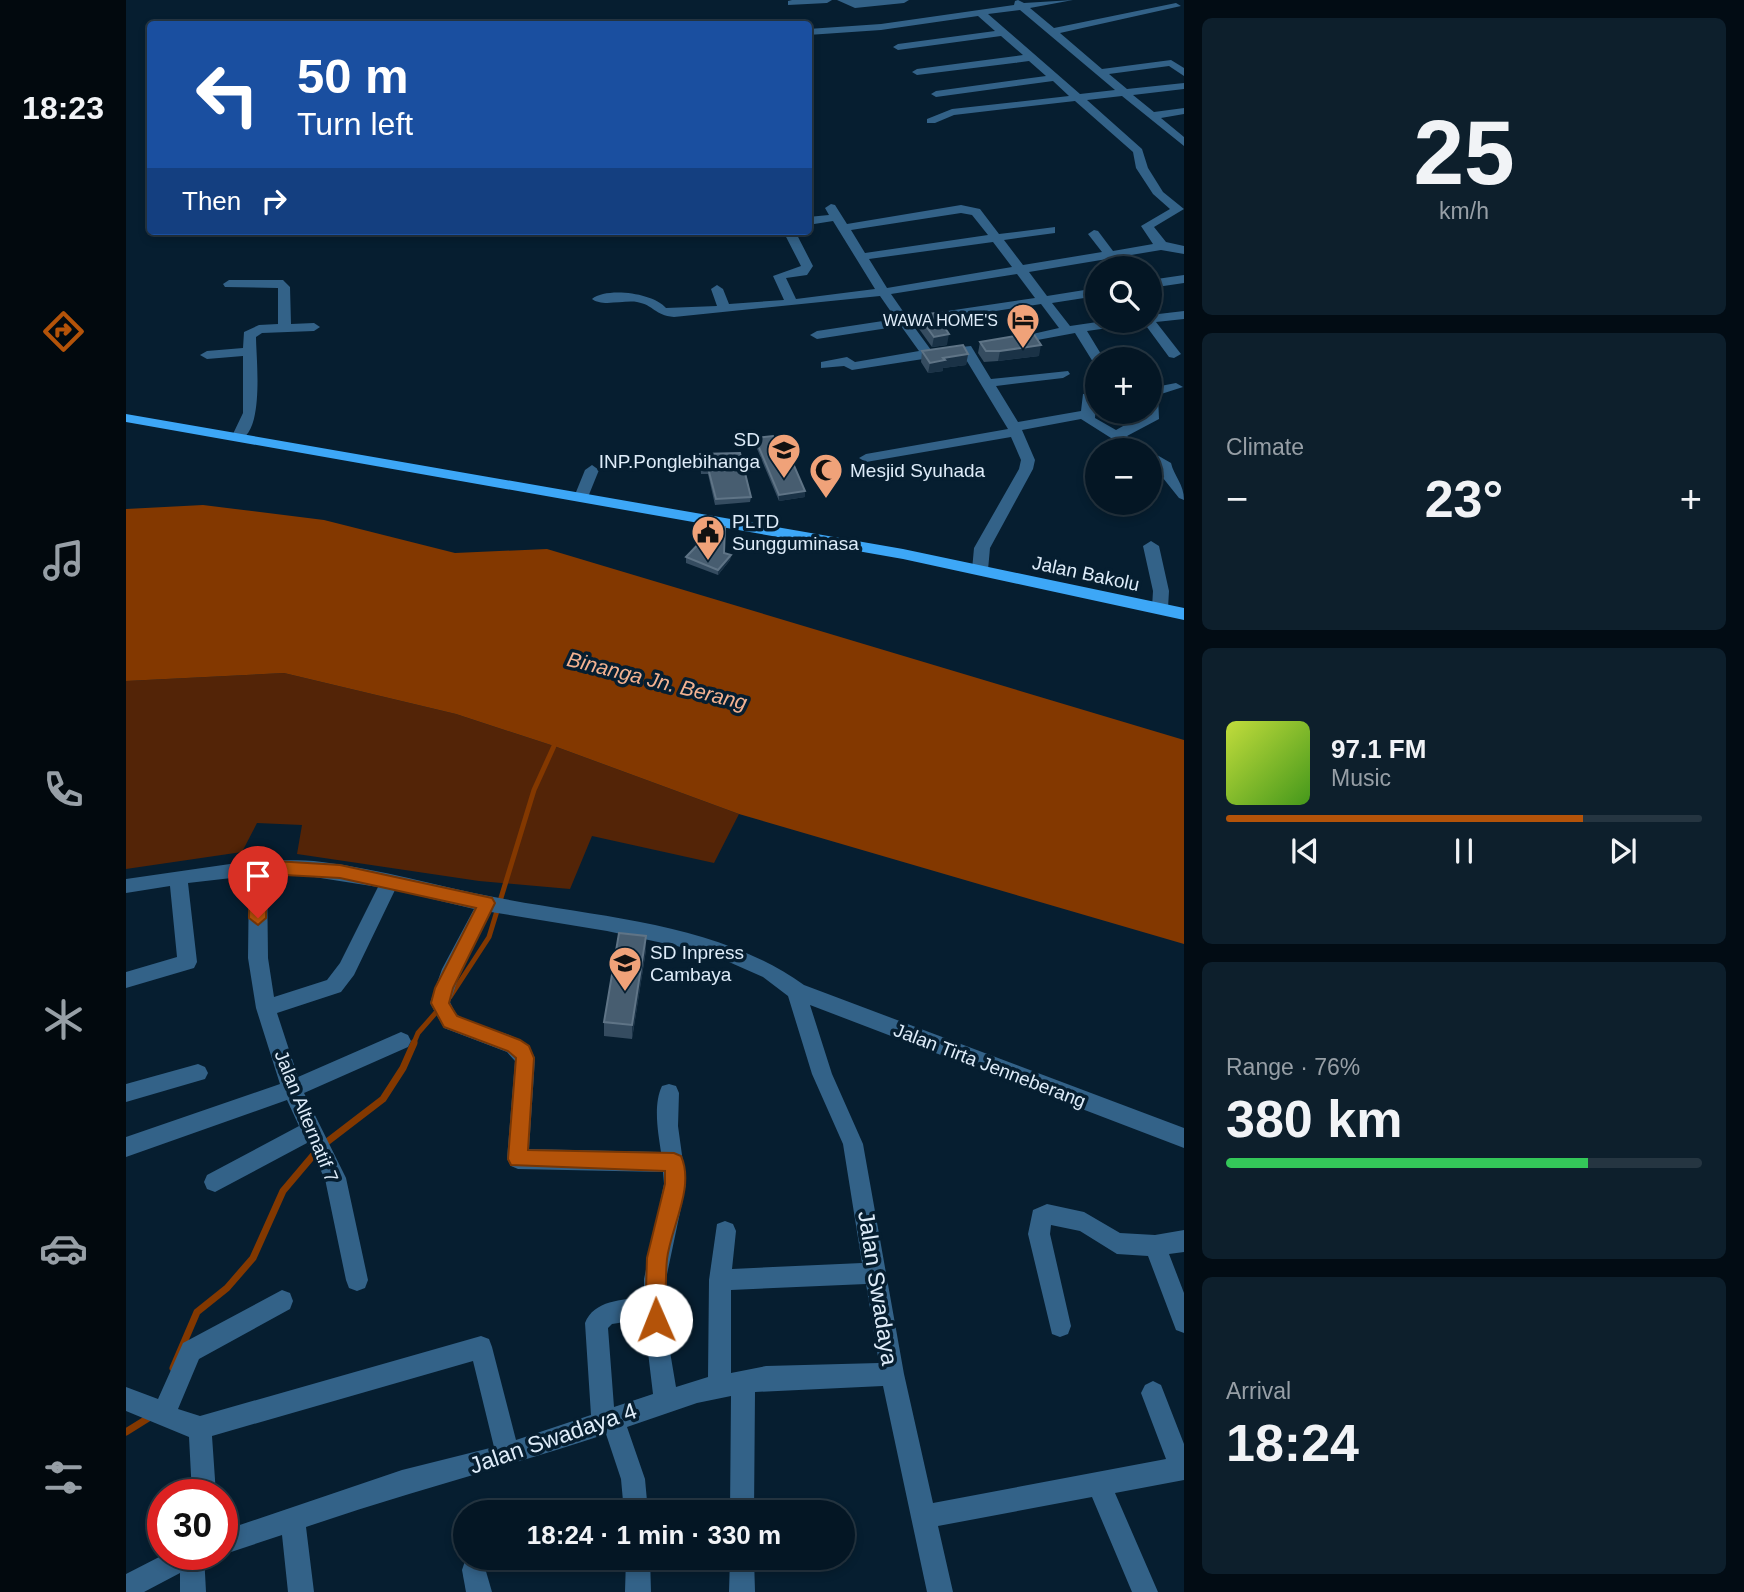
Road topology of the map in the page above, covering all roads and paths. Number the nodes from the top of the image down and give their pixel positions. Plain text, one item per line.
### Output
1 (827, 0) edge
2 (842, 0) edge
3 (904, 0) edge
4 (1068, 0) edge
5 (791, 3) dead end
6 (1019, 4) edge
7 (1177, 6) dead end
8 (982, 14) junction
9 (812, 32) edge
10 (1052, 32) junction
11 (1002, 33) junction
12 (898, 47) dead end
13 (1032, 57) junction
14 (917, 72) dead end
15 (1102, 72) junction
16 (1184, 73) edge
17 (1055, 79) junction
18 (1184, 86) edge
19 (936, 94) dead end
20 (1126, 94) junction
21 (1080, 100) junction
22 (1184, 111) edge
23 (1152, 116) junction
24 (931, 121) dead end
25 (1184, 142) edge
26 (1181, 207) edge
27 (837, 218) junction
28 (812, 221) edge
29 (1051, 230) dead end
30 (1094, 234) dead end
31 (791, 235) edge
32 (995, 236) junction
33 (1163, 246) junction
34 (1184, 250) edge
35 (1110, 255) junction
36 (860, 257) junction
37 (1021, 267) junction
38 (1184, 279) edge
39 (1162, 282) edge
40 (229, 284) dead end
41 (717, 289) dead end
42 (883, 292) junction
43 (1085, 293) edge
44 (1045, 298) junction
45 (598, 299) dead end
46 (792, 303) junction
47 (724, 308) junction
48 (1184, 315) edge
49 (1162, 318) edge
50 (904, 320) junction
51 (314, 327) dead end
52 (1085, 327) edge
53 (285, 328) junction
54 (1072, 329) junction
55 (1159, 333) edge
56 (817, 335) dead end
57 (1003, 344) edge
58 (1088, 347) edge
59 (251, 351) junction
60 (928, 354) junction
61 (1174, 354) dead end
62 (207, 355) dead end
63 (826, 365) dead end
64 (1063, 374) dead end
65 (989, 383) junction
66 (1176, 387) dead end
67 (1162, 390) edge
68 (1085, 414) edge
69 (126, 418) edge
70 (1096, 424) edge
71 (1139, 424) edge
72 (242, 430) junction
73 (1015, 430) junction
74 (1116, 436) junction
75 (1120, 438) edge
76 (866, 458) dead end
77 (1162, 463) edge
78 (592, 470) dead end
79 (583, 493) junction
80 (1184, 495) edge
81 (1151, 546) dead end
82 (980, 570) junction
83 (1160, 608) junction
84 (1184, 614) edge
85 (258, 867) junction
86 (178, 877) junction
87 (390, 881) junction
88 (126, 886) edge
89 (486, 903) junction
90 (126, 980) edge
91 (797, 991) junction
92 (266, 1008) junction
93 (401, 1041) dead end
94 (198, 1073) dead end
95 (292, 1089) junction
96 (126, 1093) edge
97 (669, 1093) dead end
98 (311, 1130) junction
99 (1184, 1138) edge
100 (126, 1147) edge
101 (674, 1162) junction
102 (215, 1182) dead end
103 (725, 1231) dead end
104 (1184, 1241) edge
105 (1155, 1246) junction
106 (874, 1273) junction
107 (358, 1280) dead end
108 (720, 1280) junction
109 (282, 1301) dead end
110 (655, 1306) junction
111 (1184, 1322) edge
112 (1060, 1326) dead end
113 (892, 1374) junction
114 (732, 1384) junction
115 (1153, 1394) dead end
116 (126, 1399) edge
117 (666, 1400) junction
118 (164, 1413) junction
119 (608, 1419) junction
120 (200, 1429) junction
121 (508, 1455) junction
122 (1183, 1468) edge
123 (203, 1479) edge
124 (1099, 1484) junction
125 (635, 1500) edge
126 (741, 1500) edge
127 (922, 1517) junction
128 (293, 1519) junction
129 (238, 1538) edge
130 (161, 1570) edge
131 (192, 1570) edge
132 (638, 1570) edge
133 (742, 1570) edge
134 (126, 1588) edge
135 (193, 1592) edge
136 (302, 1592) edge
137 (638, 1592) edge
138 (742, 1592) edge
139 (940, 1592) edge
140 (1144, 1592) edge

1 - 5 street
2 - 3 street
4 - 6 street
6 - 8 street
6 - 10 street
7 - 10 street
8 - 9 street
8 - 11 street
10 - 15 street
11 - 12 street
11 - 13 street
13 - 14 street
13 - 17 street
15 - 16 street
15 - 20 street
17 - 19 street
17 - 21 street
18 - 20 street
20 - 21 street
20 - 23 street
21 - 24 street
21 - 26 street
22 - 23 street
23 - 25 street
26 - 33 street
27 - 28 street
27 - 32 street
27 - 36 street
29 - 32 street
30 - 35 street
31 - 46 street
32 - 36 street
32 - 37 street
33 - 34 street
33 - 35 street
35 - 37 street
36 - 42 street
37 - 42 street
37 - 44 street
38 - 39 street
40 - 53 street
41 - 47 street
42 - 46 street
42 - 50 street
43 - 44 street
44 - 50 street
44 - 54 street
45 - 47 street
46 - 47 street
48 - 49 street
50 - 56 street
50 - 60 street
51 - 53 street
52 - 54 street
53 - 59 street
54 - 57 street
54 - 58 street
55 - 61 street
59 - 62 street
59 - 72 street
60 - 63 street
60 - 65 street
64 - 65 street
65 - 73 street
66 - 67 street
68 - 73 street
69 - 72 main road, Jalan Bakolu
70 - 74 street
71 - 74 street
72 - 79 main road, Jalan Bakolu
73 - 76 street
73 - 82 street
74 - 75 street
77 - 80 street
78 - 79 street
79 - 82 main road, Jalan Bakolu
81 - 83 street
82 - 83 main road, Jalan Bakolu
83 - 84 main road, Jalan Bakolu
85 - 86 street, Jalan Tirta Jenneberang
85 - 87 street, Jalan Tirta Jenneberang
85 - 92 street, Jalan Alternatif 7
86 - 88 street, Jalan Tirta Jenneberang
86 - 90 street
87 - 89 street, Jalan Tirta Jenneberang
87 - 92 street
89 - 91 street, Jalan Tirta Jenneberang
89 - 101 street
91 - 99 street, Jalan Tirta Jenneberang
91 - 106 street, Jalan Swadaya
92 - 95 street, Jalan Alternatif 7
93 - 95 street
94 - 96 street
95 - 98 street, Jalan Alternatif 7
95 - 100 street
97 - 101 street
98 - 102 street
98 - 107 street, Jalan Alternatif 7
101 - 110 street
103 - 108 street
104 - 105 street
105 - 111 street
105 - 112 street
106 - 108 street
106 - 113 street, Jalan Swadaya
108 - 114 street
109 - 118 street
110 - 117 street
110 - 119 street
113 - 114 street, Jalan Swadaya 4
113 - 127 street, Jalan Swadaya
114 - 117 street, Jalan Swadaya 4
114 - 126 street
115 - 122 street
116 - 118 street
117 - 119 street, Jalan Swadaya 4
118 - 120 street
119 - 121 street, Jalan Swadaya 4
119 - 125 street
120 - 121 street
120 - 123 street
121 - 128 street, Jalan Swadaya 4
122 - 124 street
124 - 127 street
124 - 140 street
127 - 139 street, Jalan Swadaya
128 - 129 street, Jalan Swadaya 4
128 - 136 street
130 - 134 street
131 - 135 street
132 - 137 street
133 - 138 street

